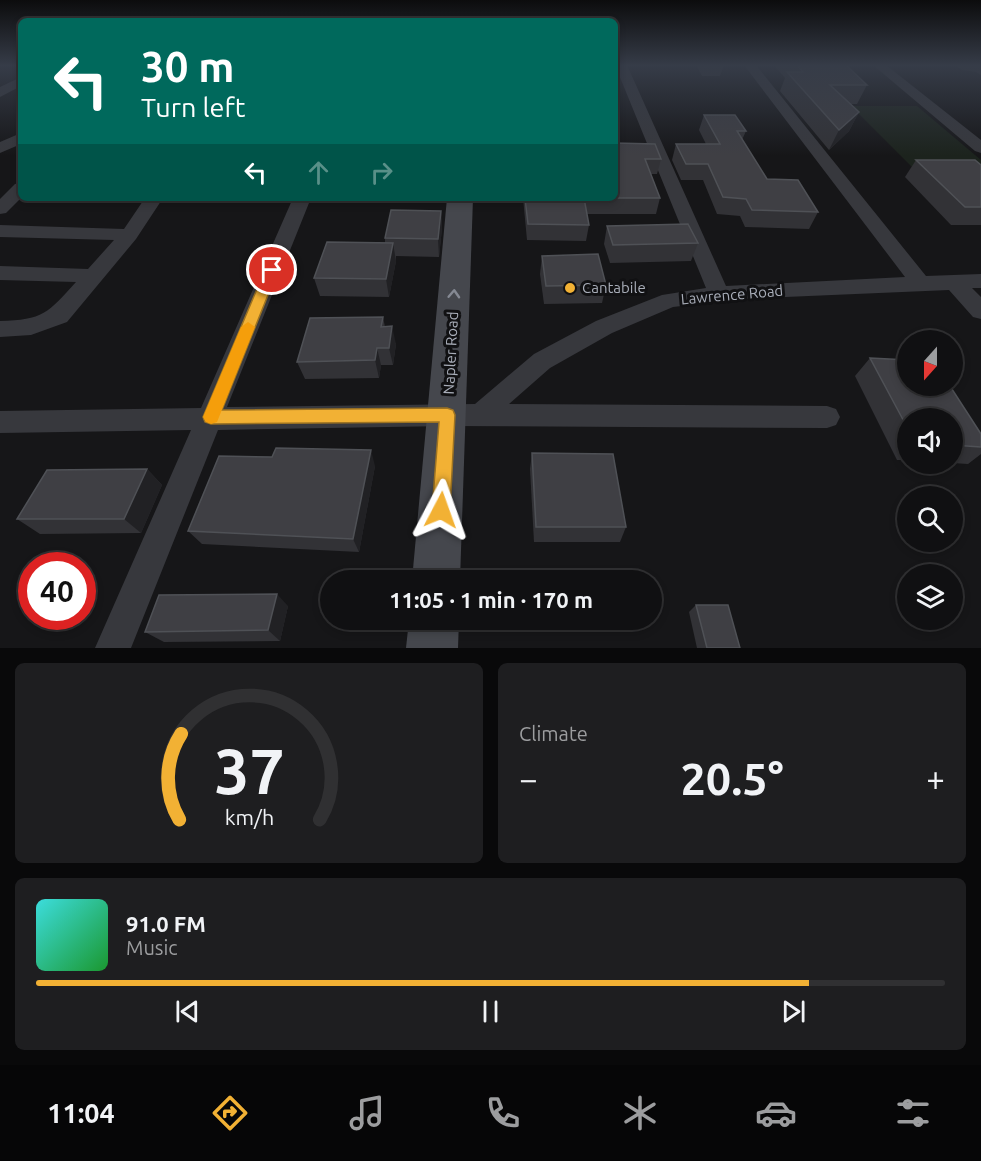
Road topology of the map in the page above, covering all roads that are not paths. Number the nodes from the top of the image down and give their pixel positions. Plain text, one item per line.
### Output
1 (634, 95) edge
2 (774, 95) edge
3 (916, 95) edge
4 (18, 139) edge
5 (0, 148) edge
6 (981, 148) edge
7 (18, 155) edge
8 (0, 158) edge
9 (18, 193) edge
10 (152, 201) edge
11 (301, 201) edge
12 (460, 201) edge
13 (0, 209) edge
14 (0, 231) edge
15 (129, 235) junction
16 (0, 273) edge
17 (93, 276) junction
18 (981, 281) edge
19 (954, 282) junction
20 (921, 284) junction
21 (719, 294) junction
22 (981, 311) edge
23 (0, 329) edge
24 (464, 415) junction
25 (211, 417) junction
26 (827, 417) dead end
27 (0, 422) edge
28 (438, 570) edge
29 (433, 630) edge
30 (113, 648) edge
31 (432, 648) edge

1 - 21 street
2 - 20 street
3 - 6 street
4 - 5 street
7 - 8 street
9 - 13 street
10 - 15 street
11 - 25 street
24 -> 12 street, Napler Road
14 - 15 street
15 - 17 street
16 - 17 street
17 - 23 street
18 - 19 street, Lawrence Road
19 - 20 street, Lawrence Road
19 - 22 street
20 - 21 street, Lawrence Road
21 - 24 street, Lawrence Road
24 - 25 street
24 - 26 street
24 - 28 street, Napler Road
25 - 27 street
25 - 30 street
29 - 31 street

